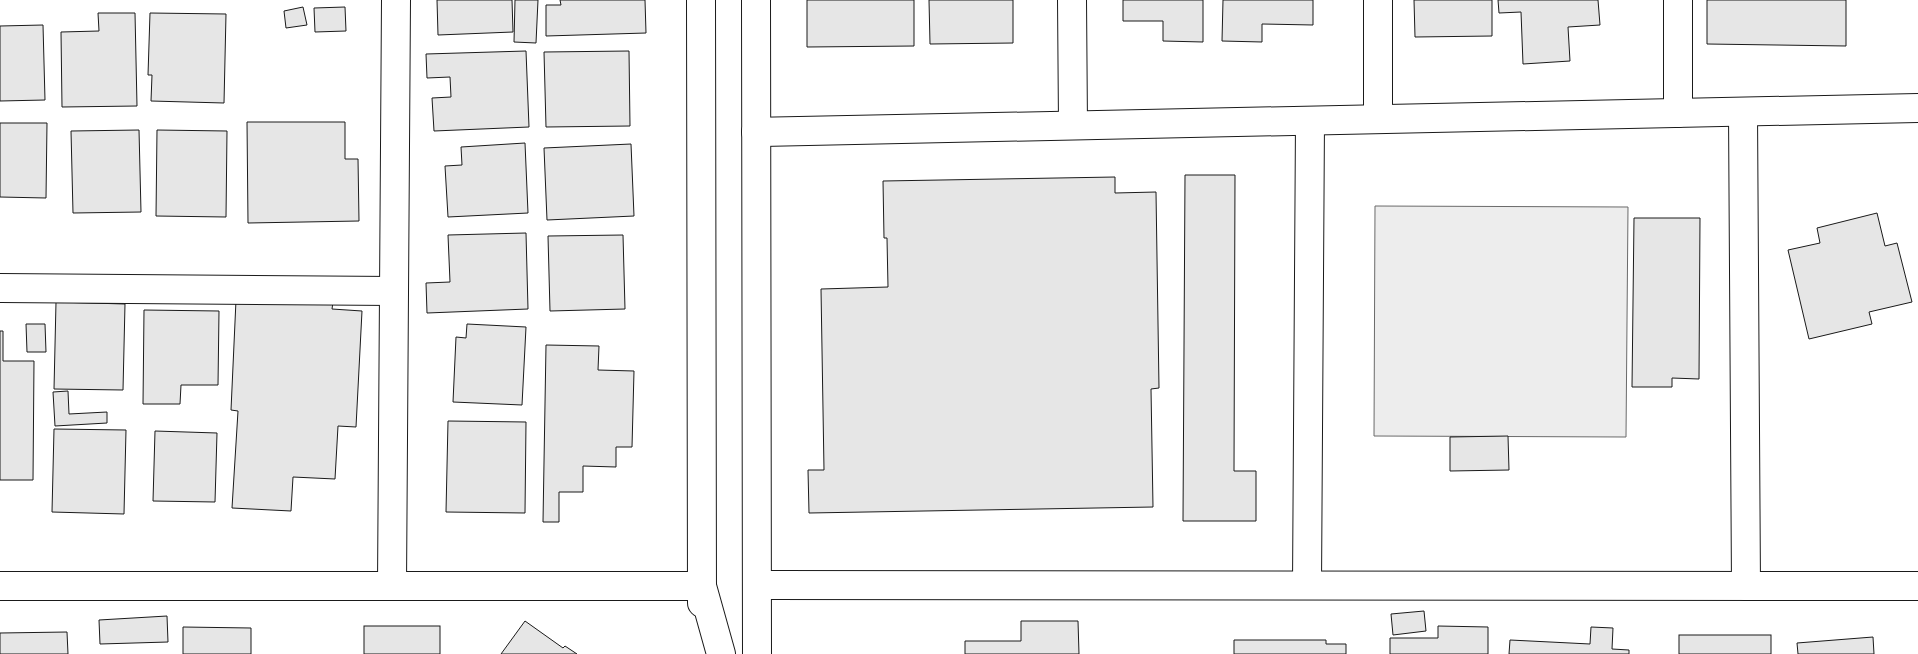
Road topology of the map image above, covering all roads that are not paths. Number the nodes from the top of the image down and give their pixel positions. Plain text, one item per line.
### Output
1 (396, 0) edge
2 (701, 0) edge
3 (756, 0) edge
4 (1072, 0) edge
5 (1378, 0) edge
6 (1678, 0) edge
7 (1918, 108) edge
8 (1743, 112) junction
9 (1678, 113) junction
10 (1378, 119) junction
11 (1310, 121) junction
12 (1073, 125) junction
13 (756, 132) junction
14 (0, 288) edge
15 (394, 291) junction
16 (392, 585) junction
17 (756, 585) junction
18 (1307, 585) junction
19 (0, 586) edge
20 (702, 586) junction
21 (1746, 586) junction
22 (1918, 586) edge
23 (702, 654) edge
24 (721, 654) edge
25 (756, 654) edge

1 - 15 street
2 - 20 street
3 - 13 street
4 - 12 street
5 - 10 street
6 - 9 street
7 - 8 street
8 - 9 street
8 - 21 street
9 - 10 street
10 - 11 street
11 - 12 street
11 - 18 street
12 - 13 street
13 - 17 street
14 - 15 street
15 - 16 street
16 - 19 street
16 - 20 street
17 - 18 street
17 - 25 street
18 - 21 street
20 - 23 street
20 - 24 street
21 - 22 street

